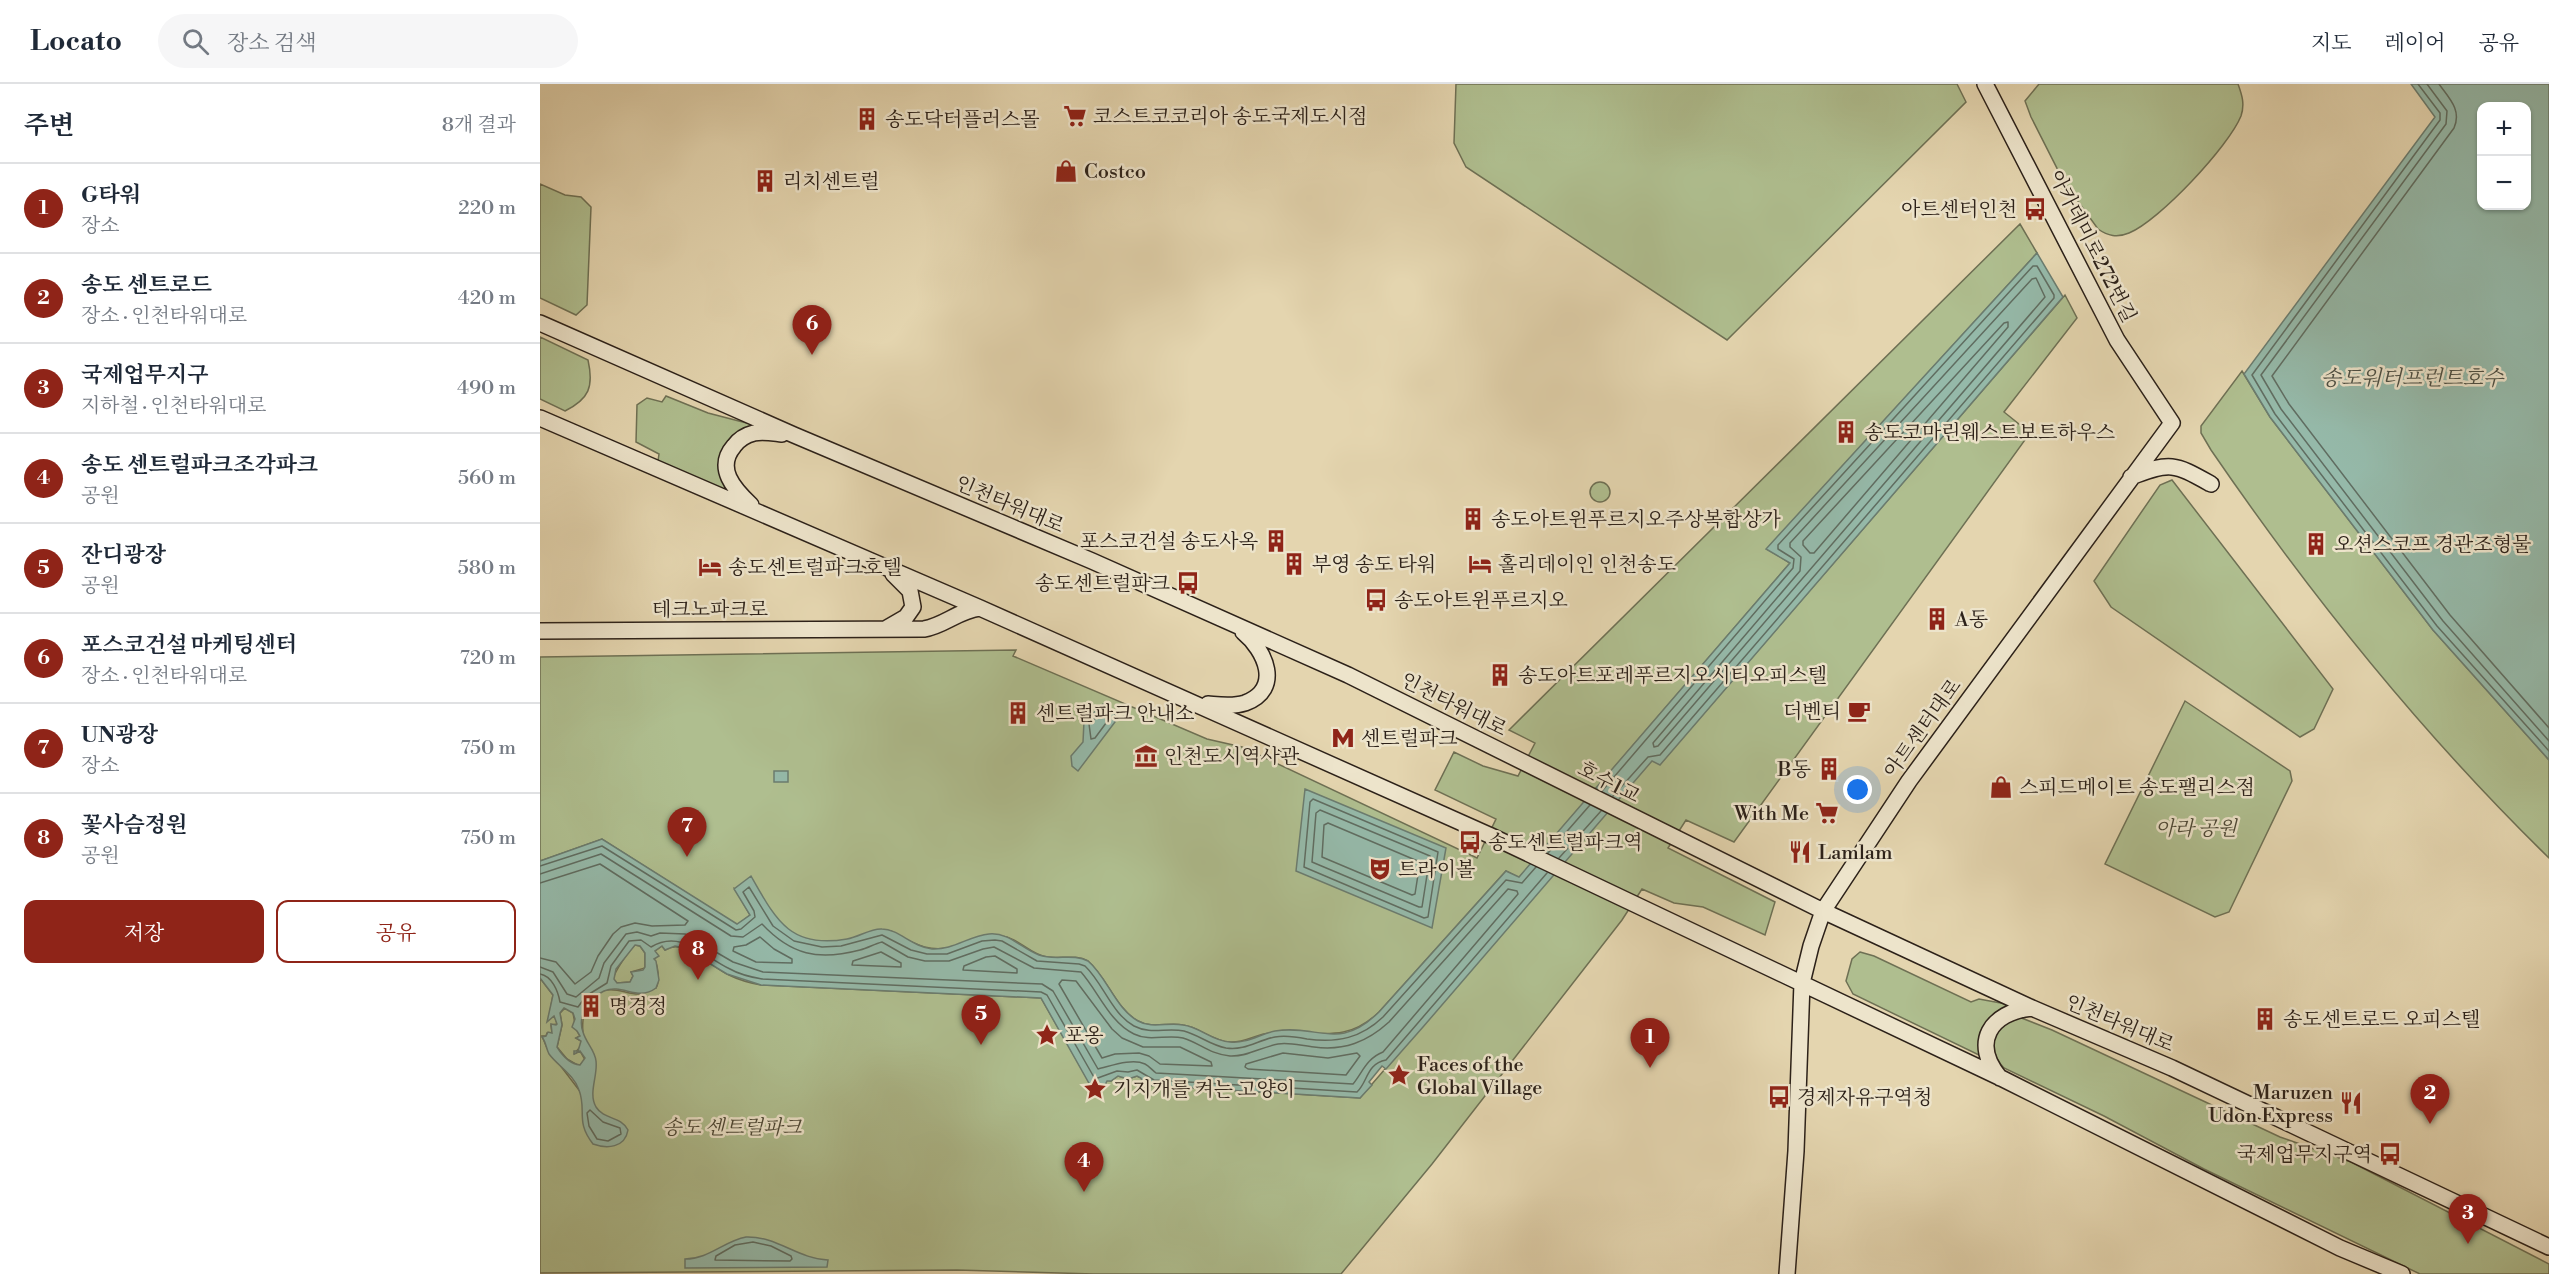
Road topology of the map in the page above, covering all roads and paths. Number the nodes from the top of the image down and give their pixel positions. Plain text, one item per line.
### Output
1 (1985, 84) edge
2 (540, 323) edge
3 (540, 418) edge
4 (2172, 423) joint
5 (794, 435) junction
6 (2132, 477) junction
7 (2211, 484) dead end
8 (756, 510) junction
9 (881, 565) junction
10 (980, 608) junction
11 (1236, 625) junction
12 (880, 630) junction
13 (540, 631) edge
14 (1199, 704) junction
15 (1524, 763) joint
16 (1675, 838) joint
17 (1823, 911) junction
18 (1802, 983) junction
19 (2032, 1008) junction
20 (2001, 1078) junction
21 (2546, 1245) edge
22 (1787, 1274) edge
23 (2402, 1274) edge

1 - 4 main road, 아카데미로272번길
2 - 5 main road, 인천타워대로
3 - 8 main road
4 - 6 main road, 아트센터대로
5 - 8 main road
5 - 11 main road, 인천타워대로
6 - 7 main road
6 - 17 main road, 아트센터대로
8 - 9 main road
9 - 10 main road
9 - 12 main road, 테크노파크로
10 - 12 main road, 테크노파크로
10 - 14 main road
11 - 14 main road
11 - 15 main road, 인천타워대로
12 - 13 main road, 테크노파크로
14 - 18 main road
15 - 16 main road, 호수1교
16 - 17 main road, 인천타워대로
17 - 18 main road, 아트센터대로
17 - 19 main road, 인천타워대로
18 - 20 main road
18 - 22 main road, 아트센터대로
19 - 20 main road
19 - 21 main road, 인천타워대로
20 - 23 main road

